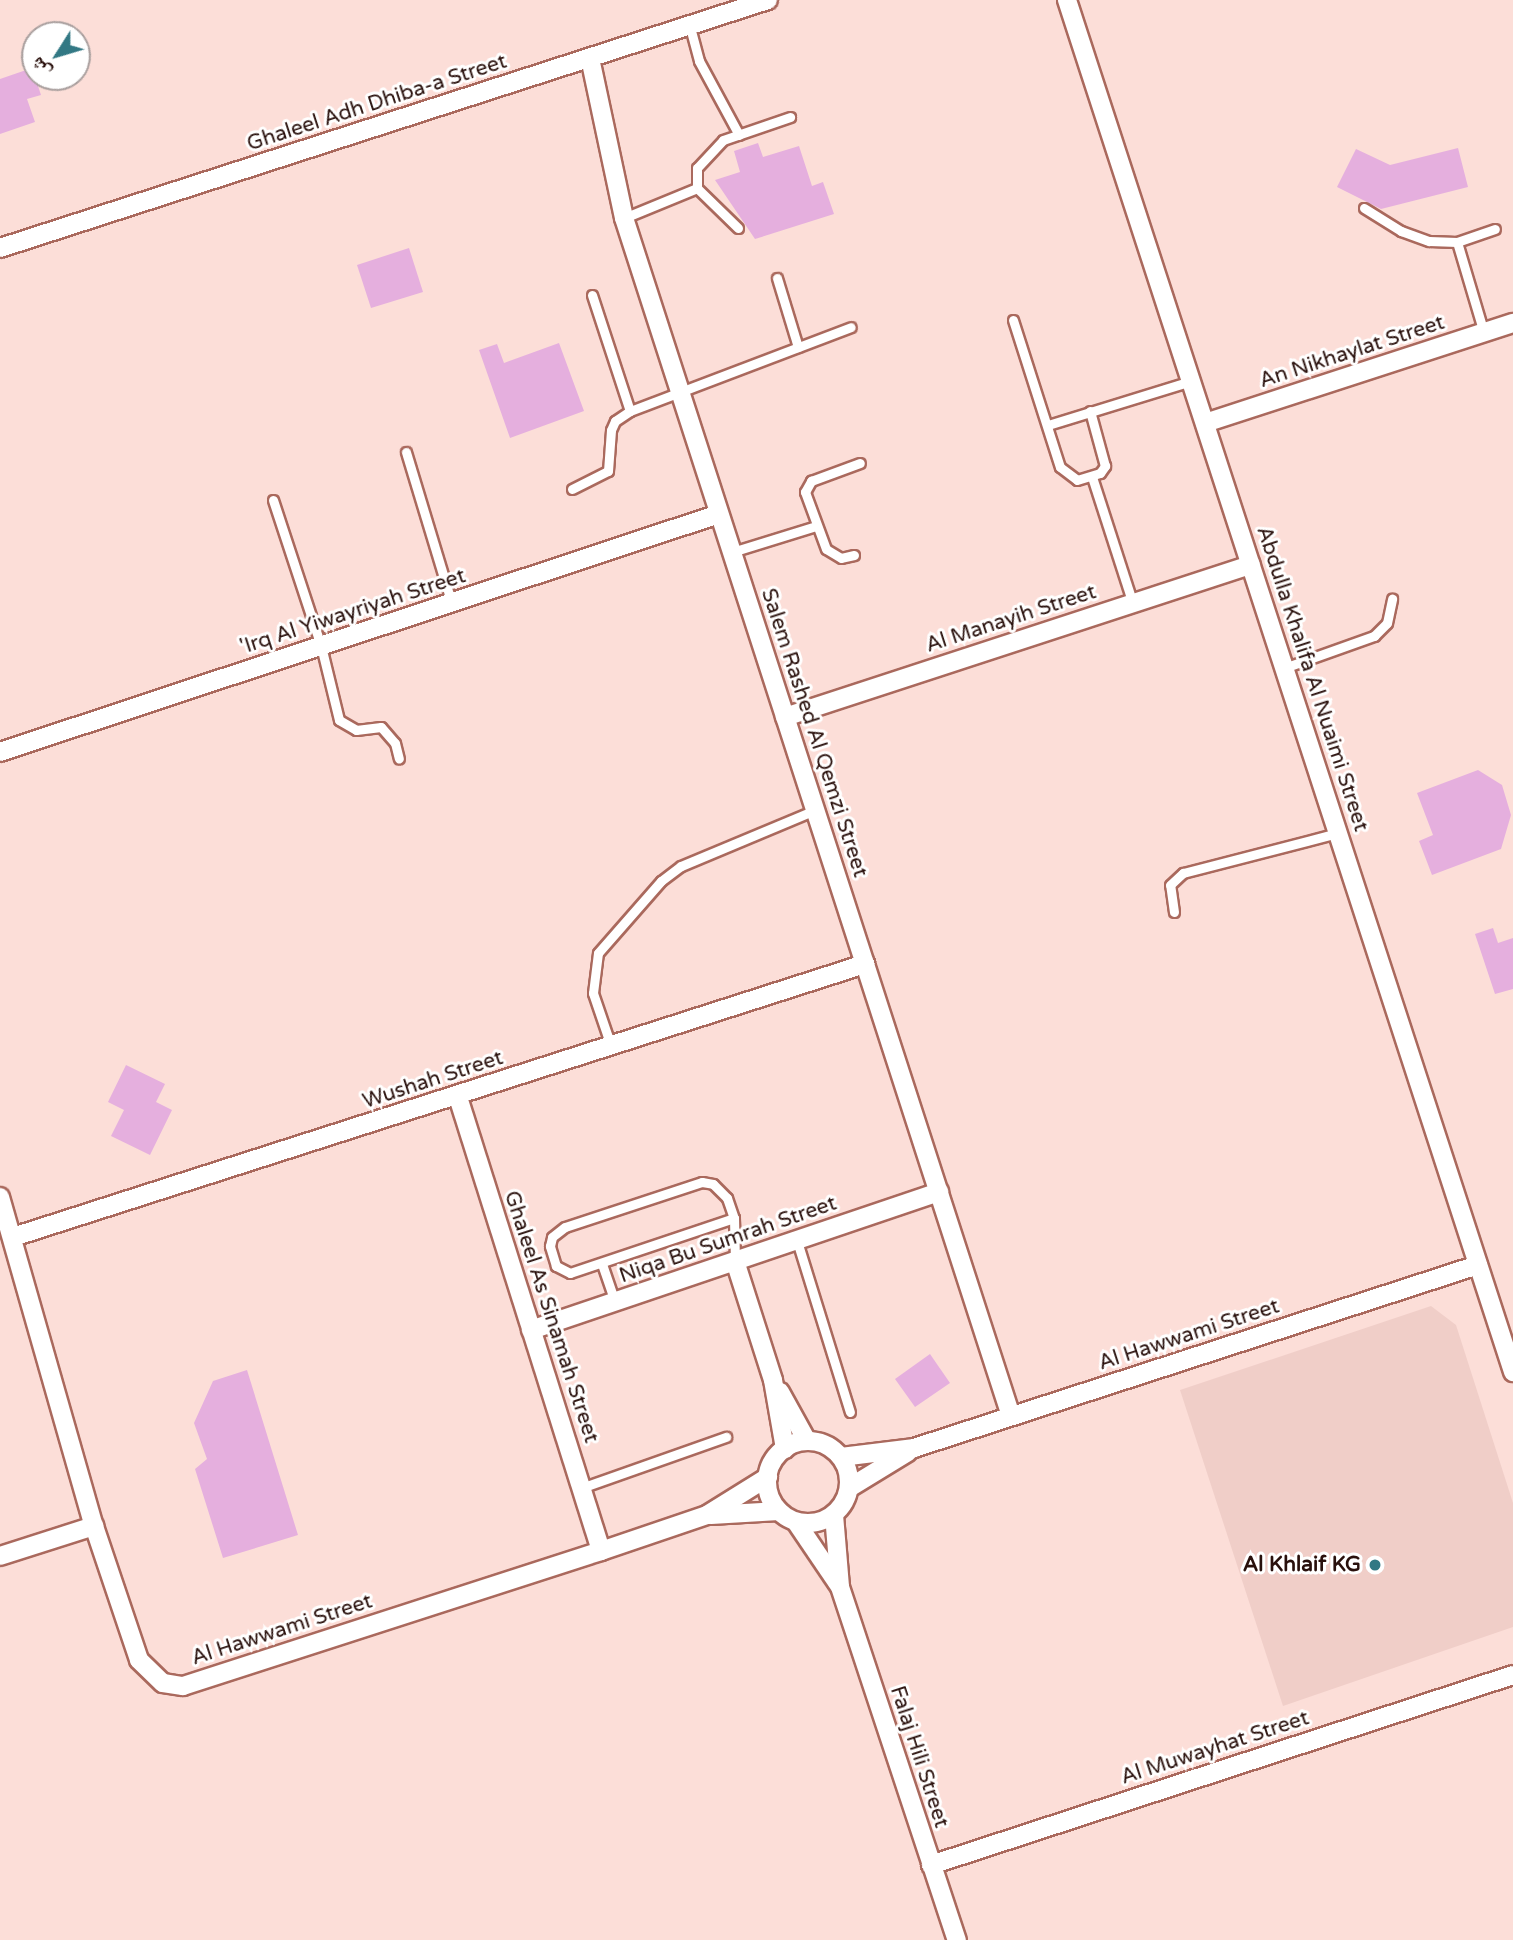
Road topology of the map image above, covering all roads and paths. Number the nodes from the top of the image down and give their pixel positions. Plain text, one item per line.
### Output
1 (768, 0) edge
2 (1067, 0) edge
3 (733, 6) edge
4 (690, 27) junction
5 (590, 58) junction
6 (790, 117) dead end
7 (739, 135) junction
8 (697, 188) junction
9 (1364, 208) dead end
10 (624, 218) junction
11 (738, 228) dead end
12 (1495, 229) dead end
13 (1457, 242) junction
14 (0, 247) edge
15 (776, 278) dead end
16 (592, 295) dead end
17 (1013, 320) dead end
18 (1513, 323) edge
19 (851, 327) dead end
20 (1484, 333) junction
21 (798, 348) junction
22 (1191, 382) junction
23 (680, 392) junction
24 (630, 411) junction
25 (1090, 411) junction
26 (1205, 424) junction
27 (1048, 425) junction
28 (406, 452) dead end
29 (860, 463) dead end
30 (1092, 477) junction
31 (572, 489) dead end
32 (273, 500) dead end
33 (719, 513) junction
34 (816, 526) junction
35 (732, 552) junction
36 (854, 555) dead end
37 (1251, 565) junction
38 (1392, 599) dead end
39 (452, 604) junction
40 (1133, 604) junction
41 (321, 646) junction
42 (1284, 668) junction
43 (785, 717) junction
44 (0, 752) edge
45 (399, 759) dead end
46 (815, 810) junction
47 (1338, 833) junction
48 (1174, 912) dead end
49 (864, 964) junction
50 (611, 1046) junction
51 (457, 1097) junction
52 (939, 1192) junction
53 (0, 1197) edge
54 (734, 1218) junction
55 (13, 1237) junction
56 (797, 1241) junction
57 (735, 1261) junction
58 (602, 1264) junction
59 (1478, 1265) junction
60 (615, 1302) junction
61 (531, 1330) junction
62 (1513, 1372) edge
63 (774, 1380) junction
64 (850, 1412) dead end
65 (1011, 1416) junction
66 (726, 1437) dead end
67 (807, 1441) junction
68 (914, 1448) junction
69 (785, 1449) junction
70 (841, 1457) junction
71 (768, 1477) junction
72 (581, 1488) junction
73 (849, 1488) junction
74 (779, 1511) junction
75 (707, 1515) junction
76 (834, 1515) junction
77 (796, 1522) junction
78 (94, 1526) junction
79 (601, 1551) junction
80 (0, 1556) edge
81 (840, 1587) junction
82 (1513, 1675) edge
83 (931, 1865) junction
84 (957, 1940) edge

1 - 3 street, Ghaleel Adh Dhiba-a Street
2 - 22 street, Abdulla Khalifa Al Nuaimi Street
3 - 4 street, Ghaleel Adh Dhiba-a Street
4 - 5 street, Ghaleel Adh Dhiba-a Street
4 - 7 lane
5 - 10 street, Salem Rashed Al Qemzi Street
5 - 14 street, Ghaleel Adh Dhiba-a Street
6 - 7 lane
7 - 8 lane
8 - 10 lane
8 - 11 lane
9 - 13 lane
10 - 23 street, Salem Rashed Al Qemzi Street
12 - 13 lane
13 - 20 lane
15 - 21 lane
16 - 24 lane
17 - 27 lane
18 - 20 street, An Nikhaylat Street
19 - 21 lane
20 - 26 street, An Nikhaylat Street
21 - 23 lane
22 - 25 lane
22 - 26 street, Abdulla Khalifa Al Nuaimi Street
23 - 24 lane
23 - 33 street, Salem Rashed Al Qemzi Street
24 - 31 lane
25 - 27 lane
25 - 30 lane
26 - 37 street, Abdulla Khalifa Al Nuaimi Street
27 - 30 lane
28 - 39 lane
29 - 34 lane
30 - 40 lane
32 - 41 lane
33 - 35 street, Salem Rashed Al Qemzi Street
33 - 39 street, 'Irq Al Yiwayriyah Street
34 - 35 lane
34 - 36 lane
35 - 43 street, Salem Rashed Al Qemzi Street
37 - 40 street, Al Manayih Street
37 - 42 street, Abdulla Khalifa Al Nuaimi Street
38 - 42 lane
39 - 41 street, 'Irq Al Yiwayriyah Street
40 - 43 street, Al Manayih Street
41 - 44 street, 'Irq Al Yiwayriyah Street
41 - 45 lane
42 - 47 street, Abdulla Khalifa Al Nuaimi Street
43 - 46 street, Salem Rashed Al Qemzi Street
46 - 49 street, Salem Rashed Al Qemzi Street
46 - 50 lane
47 - 48 lane
47 - 59 street, Abdulla Khalifa Al Nuaimi Street
49 - 50 street, Wushah Street
49 - 52 street, Salem Rashed Al Qemzi Street
50 - 51 street, Wushah Street
51 - 55 street, Wushah Street
51 - 61 street, Ghaleel As Sinamah Street
52 - 56 street, Niqa Bu Sumrah Street
52 - 65 street, Salem Rashed Al Qemzi Street
53 - 55 street, Al Hawwami Street
54 - 57 lane
54 - 58 lane
54 - 58 lane
55 - 78 street, Al Hawwami Street
56 - 57 street, Niqa Bu Sumrah Street
56 - 64 lane
57 - 60 street, Niqa Bu Sumrah Street
57 - 63 street
58 - 60 lane
59 - 62 street, Abdulla Khalifa Al Nuaimi Street
59 - 65 street, Al Hawwami Street
60 - 61 street, Niqa Bu Sumrah Street
61 - 72 street, Ghaleel As Sinamah Street
63 - 67 street
63 - 69 street
65 - 68 street, Al Hawwami Street
66 - 72 lane
67 - 69 street
67 - 70 street
68 - 70 street, Al Hawwami Street
68 - 73 street, Al Hawwami Street
69 - 71 street
70 - 73 street
71 - 74 street
71 - 75 street, Al Hawwami Street
72 - 79 street, Ghaleel As Sinamah Street
73 - 76 street
74 - 75 street, Al Hawwami Street
74 - 77 street
75 - 79 street, Al Hawwami Street
76 - 77 street
76 - 81 street, Falaj Hili Street
77 - 81 street, Falaj Hili Street
78 - 79 street, Al Hawwami Street
78 - 80 street
81 - 83 street, Falaj Hili Street
82 - 83 street, Al Muwayhat Street
83 - 84 street, Falaj Hili Street

